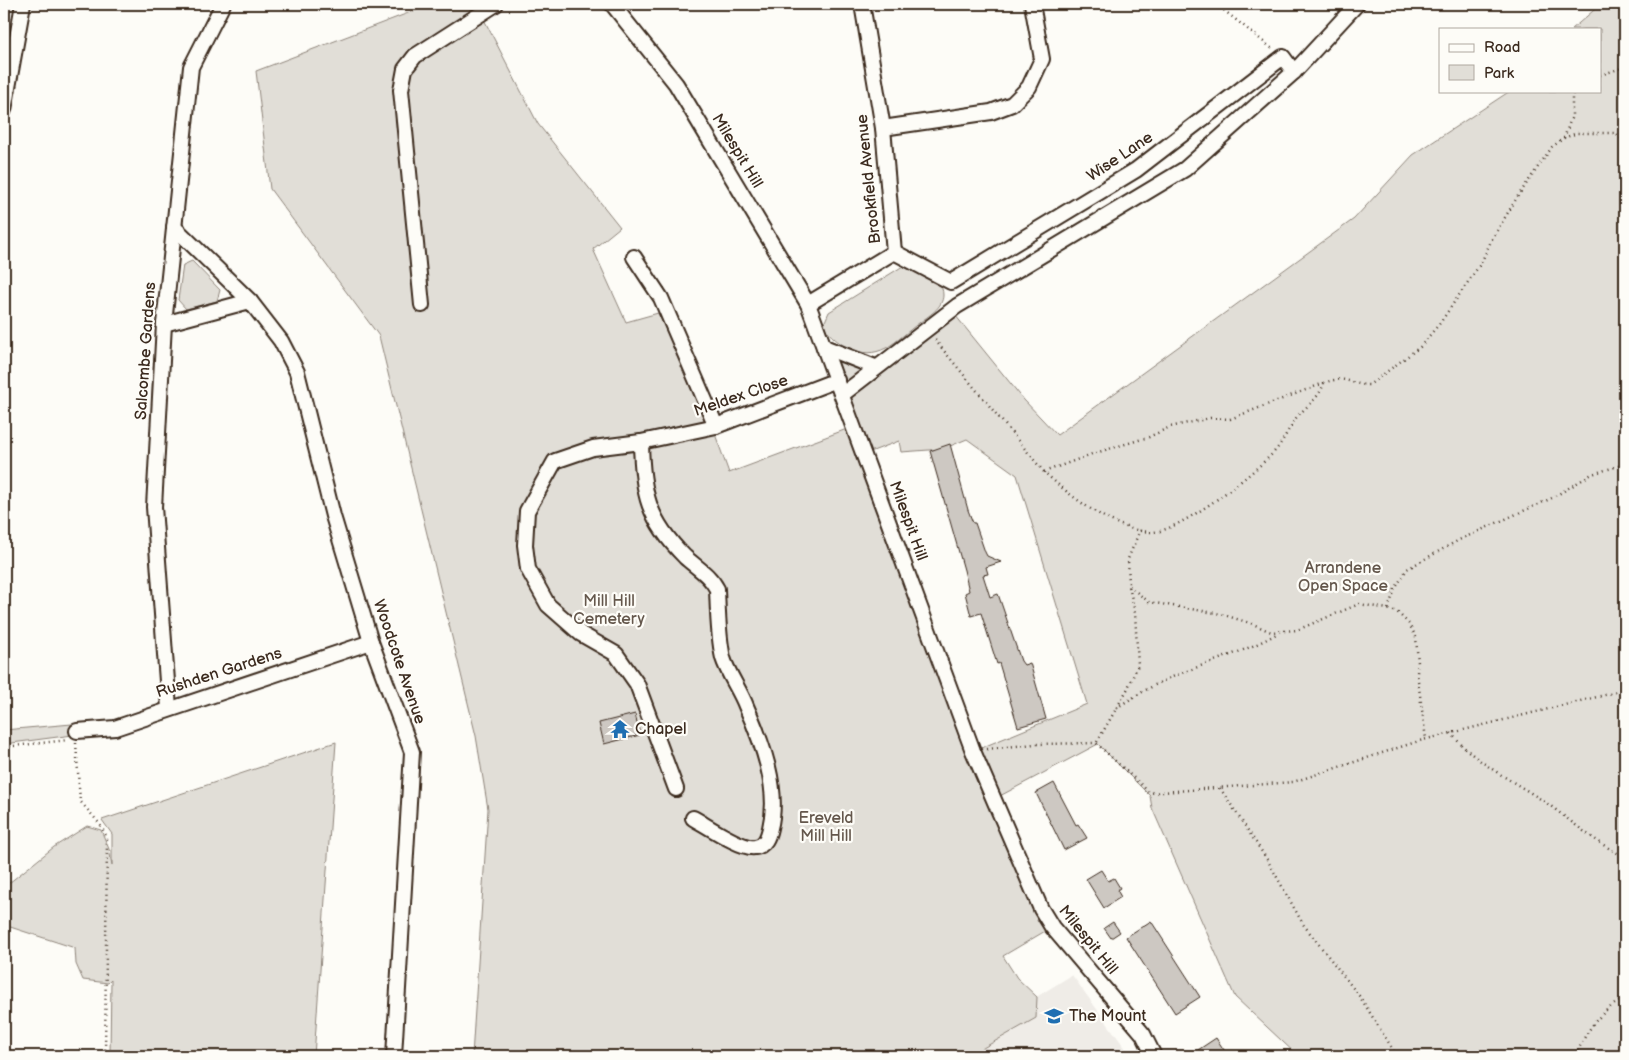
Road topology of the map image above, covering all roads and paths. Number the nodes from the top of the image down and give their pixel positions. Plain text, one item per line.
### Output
1 (23, 4) edge
2 (223, 4) edge
3 (496, 4) edge
4 (612, 4) edge
5 (862, 4) edge
6 (1032, 4) edge
7 (1216, 4) edge
8 (1357, 4) edge
9 (1284, 57) junction
10 (1625, 67) edge
11 (1294, 72) junction
12 (1602, 74) edge
13 (1574, 92) edge
14 (4, 110) edge
15 (883, 128) junction
16 (1564, 138) junction
17 (1625, 142) edge
18 (174, 227) junction
19 (894, 252) junction
20 (634, 257) dead end
21 (951, 282) junction
22 (250, 301) junction
23 (808, 304) junction
24 (422, 305) dead end
25 (957, 306) junction
26 (164, 324) junction
27 (926, 330) junction
28 (824, 347) junction
29 (876, 367) junction
30 (838, 380) junction
31 (1324, 383) junction
32 (843, 394) junction
33 (716, 426) junction
34 (647, 441) junction
35 (1625, 464) edge
36 (1044, 472) junction
37 (1140, 530) junction
38 (1129, 586) junction
39 (1388, 609) junction
40 (1280, 632) junction
41 (371, 642) junction
42 (1625, 690) edge
43 (169, 708) junction
44 (1114, 710) junction
45 (77, 731) junction
46 (1451, 733) junction
47 (1426, 739) junction
48 (1096, 743) junction
49 (4, 747) edge
50 (973, 751) junction
51 (1220, 788) junction
52 (676, 789) dead end
53 (693, 818) dead end
54 (1625, 857) edge
55 (1625, 998) edge
56 (105, 1056) edge
57 (394, 1056) edge
58 (1154, 1056) edge
59 (1397, 1056) edge
60 (1576, 1056) edge

1 - 14 street
2 - 18 street, Salcombe Gardens
3 - 24 street
4 - 23 street, Milespit Hill
5 - 15 street, Brookfield Avenue
6 - 15 street
7 - 9 path
8 - 11 street
9 - 11 street
9 - 21 street, Wise Lane
10 - 12 path
11 - 25 street
13 - 16 path
15 - 19 street, Brookfield Avenue
16 - 17 path
16 - 31 path
18 - 22 street, Woodcote Avenue
18 - 26 street, Salcombe Gardens
19 - 21 street
19 - 23 street, Brookfield Avenue
20 - 33 street
21 - 25 street
22 - 26 street
22 - 41 street, Woodcote Avenue
23 - 28 street, Milespit Hill
25 - 27 street
26 - 43 street, Salcombe Gardens
27 - 29 street
27 - 36 path
28 - 29 street
28 - 30 street, Milespit Hill
29 - 32 street
30 - 32 street, Milespit Hill
30 - 33 street, Meldex Close
31 - 36 path
31 - 37 path
32 - 50 street, Milespit Hill
33 - 34 street, Meldex Close
34 - 52 street, Meldex Close
34 - 53 street
35 - 39 path
36 - 37 path
37 - 38 path
38 - 40 path
38 - 44 path
39 - 40 path
39 - 47 path
40 - 44 path
41 - 43 street, Rushden Gardens
41 - 57 street, Woodcote Avenue
42 - 46 path
43 - 45 street, Rushden Gardens
44 - 48 path
45 - 49 path
45 - 56 path
46 - 47 path
46 - 54 path
47 - 51 path
48 - 50 path
48 - 51 path
50 - 58 street, Milespit Hill
51 - 59 path
55 - 60 path

